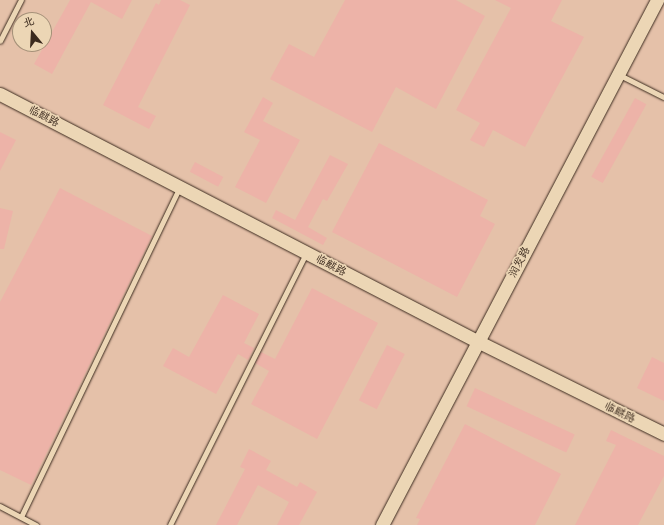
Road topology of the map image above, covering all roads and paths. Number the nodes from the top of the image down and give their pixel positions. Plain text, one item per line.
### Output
1 (21, 0) edge
2 (657, 0) edge
3 (0, 41) edge
4 (620, 75) junction
5 (0, 94) edge
6 (664, 97) edge
7 (180, 185) junction
8 (307, 252) junction
9 (477, 341) junction
10 (664, 434) edge
11 (0, 506) edge
12 (21, 517) junction
13 (36, 525) edge
14 (170, 525) edge
15 (382, 525) edge

1 - 3 lane
2 - 4 street, 润发路
4 - 6 lane
4 - 9 street, 润发路
5 - 7 street, 临麒路
7 - 8 street, 临麒路
7 - 12 lane
8 - 9 street, 临麒路
8 - 14 lane
9 - 10 street, 临麒路
9 - 15 street, 润发路
11 - 12 lane
12 - 13 lane

